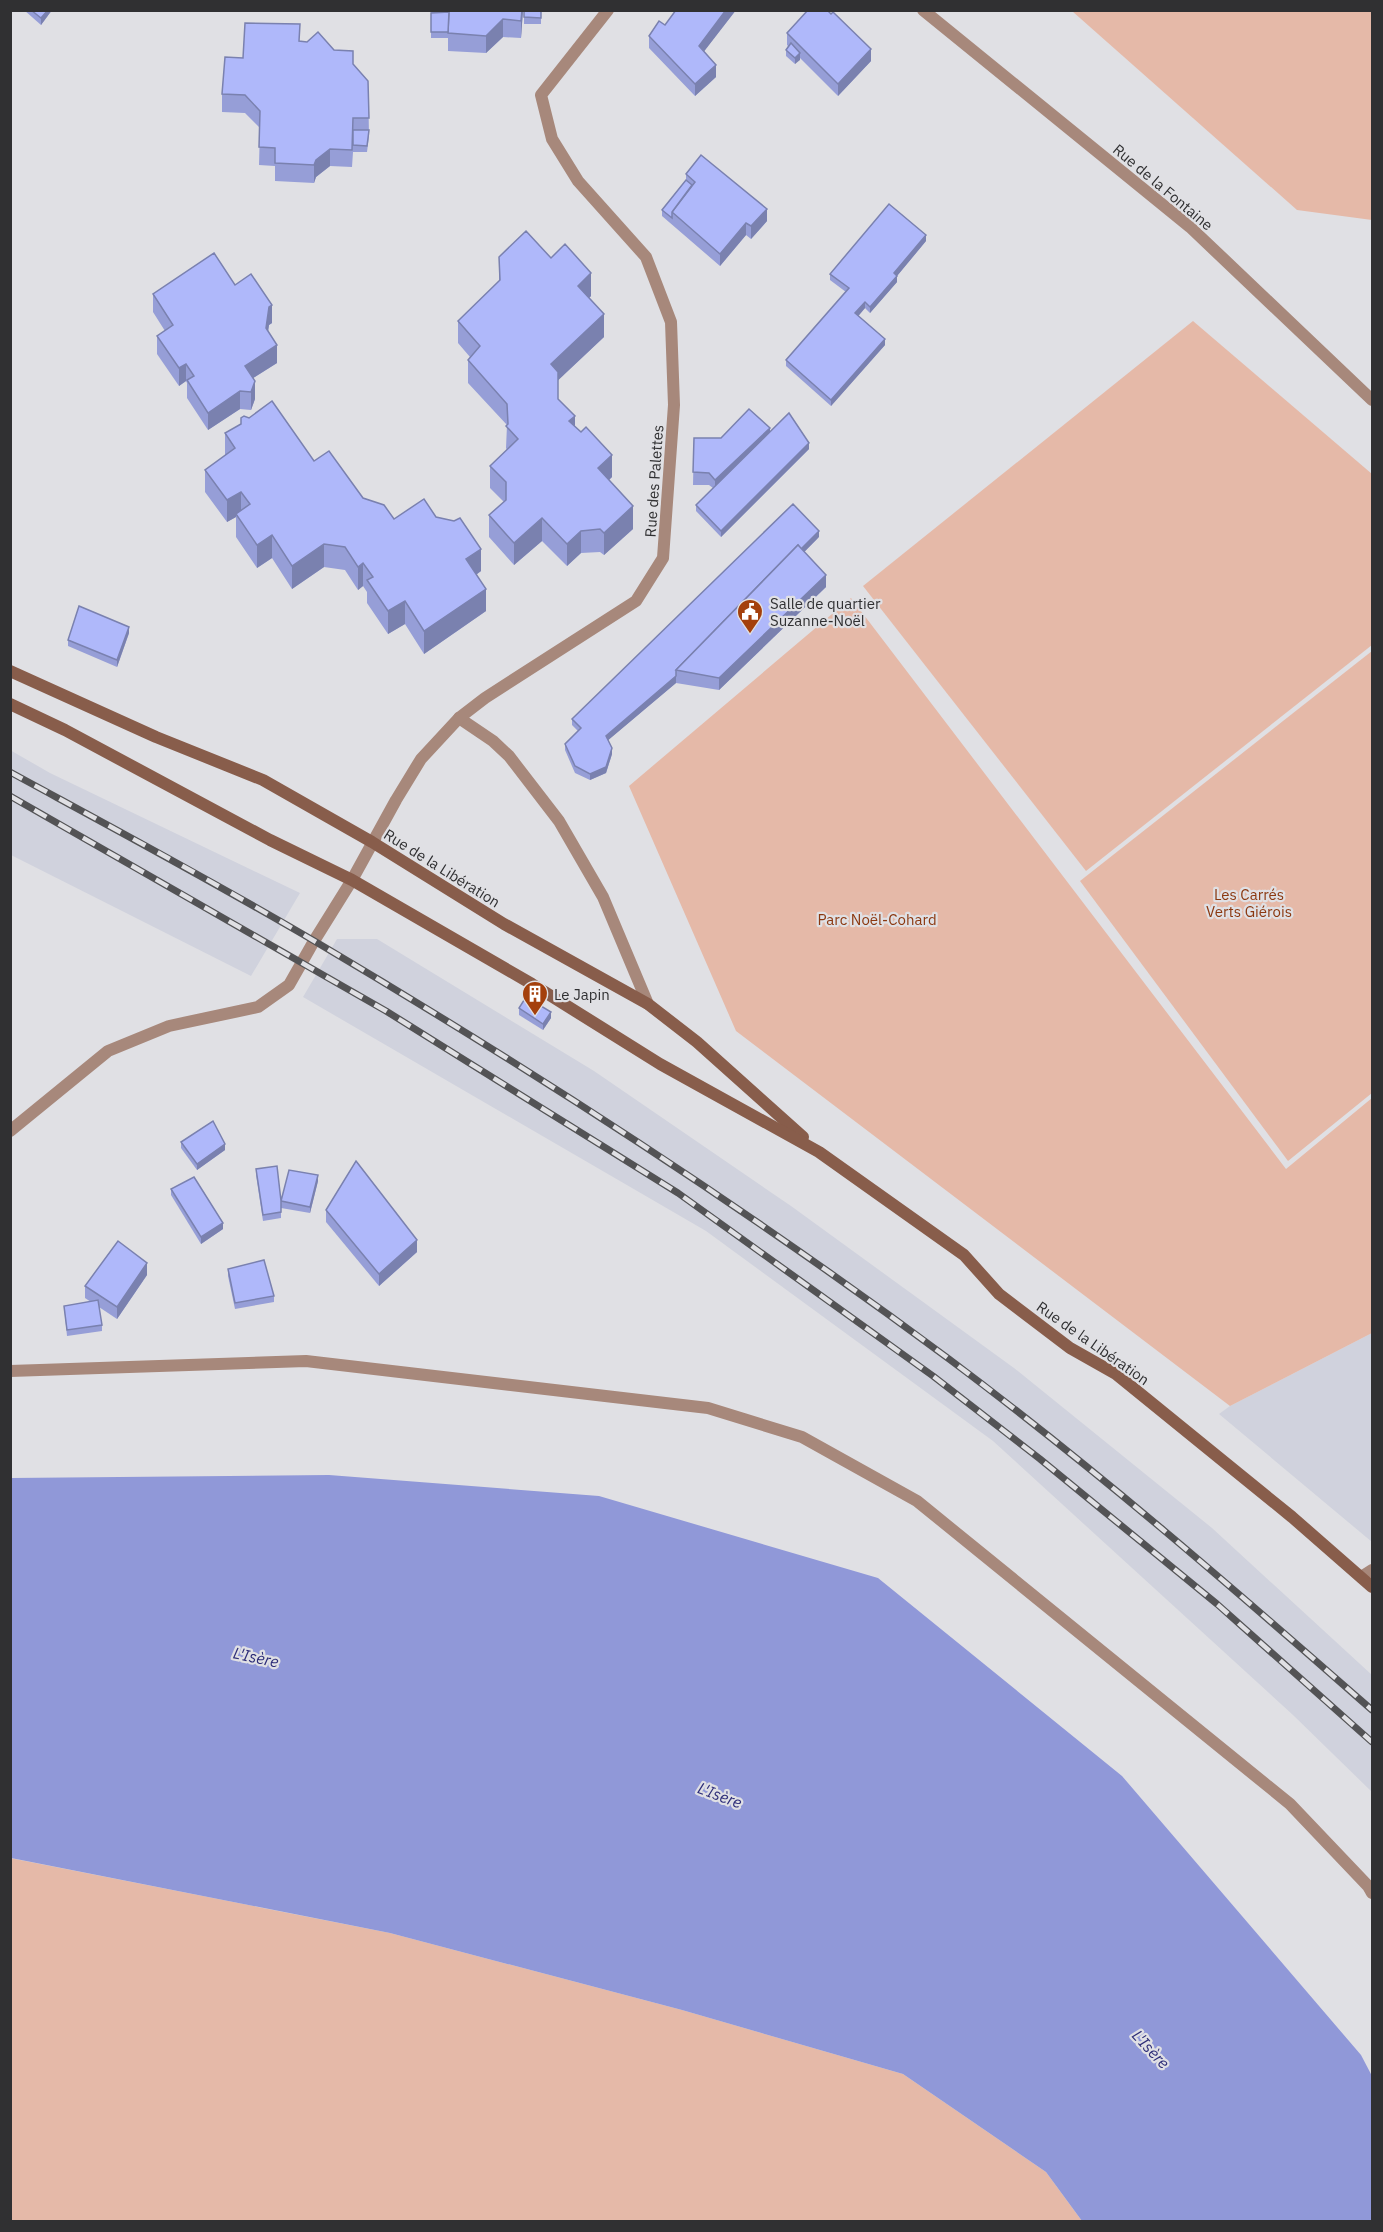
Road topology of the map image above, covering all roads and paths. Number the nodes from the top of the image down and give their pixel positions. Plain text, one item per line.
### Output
1 (608, 10) edge
2 (923, 10) edge
3 (1372, 400) edge
4 (10, 670) edge
5 (10, 704) edge
6 (459, 718) junction
7 (372, 842) junction
8 (352, 880) junction
9 (648, 1004) junction
10 (10, 1131) edge
11 (819, 1152) junction
12 (10, 1371) edge
13 (1372, 1570) edge
14 (1361, 1577) junction
15 (1372, 1587) edge
16 (1372, 1893) edge

1 - 6 street, Rue des Palettes
2 - 3 street, Rue de la Fontaine
4 - 7 main road, Rue de la Libération
5 - 8 main road, Rue de la Libération
6 - 7 street, Rue des Palettes
6 - 9 street
7 - 8 street, Rue des Palettes
7 - 9 main road, Rue de la Libération
8 - 10 street, Rue des Palettes
8 - 11 main road, Rue de la Libération
9 - 11 main road, Rue de la Libération
11 - 14 main road, Rue de la Libération
12 - 16 street
13 - 14 street
14 - 15 main road, Rue de la Libération

